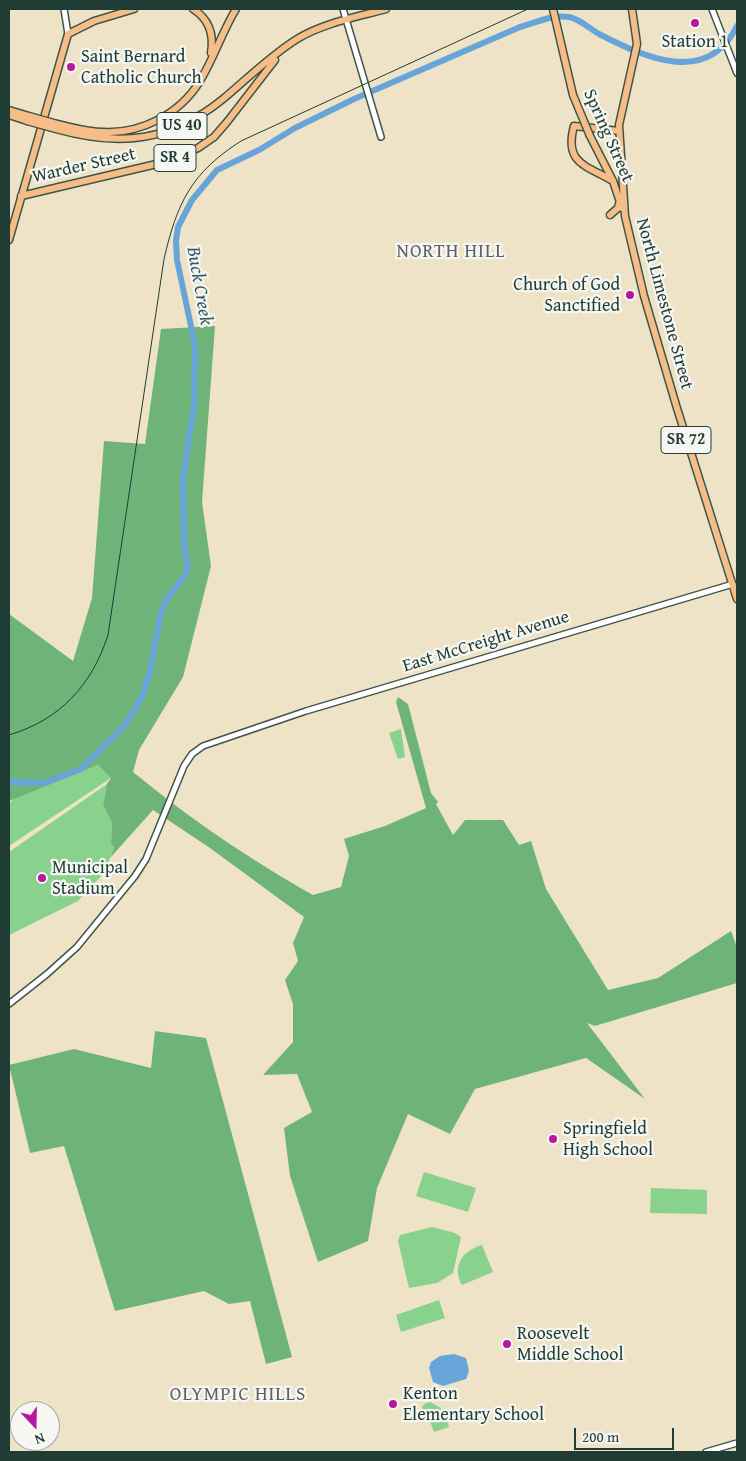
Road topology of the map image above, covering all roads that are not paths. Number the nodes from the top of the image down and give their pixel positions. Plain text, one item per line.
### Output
1 (64, 9) edge
2 (134, 9) edge
3 (193, 9) edge
4 (236, 9) edge
5 (343, 9) edge
6 (386, 9) edge
7 (554, 9) edge
8 (712, 9) edge
9 (632, 10) edge
10 (346, 21) junction
11 (68, 34) junction
12 (284, 48) junction
13 (209, 63) junction
14 (737, 73) edge
15 (9, 110) edge
16 (9, 116) edge
17 (28, 119) junction
18 (56, 126) junction
19 (619, 131) junction
20 (381, 137) dead end
21 (613, 181) junction
22 (21, 196) junction
23 (620, 199) junction
24 (610, 215) dead end
25 (625, 216) junction
26 (9, 240) edge
27 (735, 583) edge
28 (737, 599) edge
29 (9, 1004) edge
30 (737, 1443) edge
31 (706, 1452) edge

1 - 11 street
2 - 11 main road
3 - 13 main road
4 - 13 main road, US 40
5 - 10 street
6 - 10 main road, US 40
7 - 21 main road, Spring Street / SR 72, bridge
8 - 14 street
9 - 19 main road, North Limestone Street
10 - 12 main road, US 40
10 - 20 street
11 - 22 main road
12 - 18 main road, US 40
12 - 22 main road, Warder Street / SR 4
13 - 18 main road, US 40
15 - 17 main road, US 40
16 - 17 main road, US 40
17 - 18 main road, US 40, bridge
19 - 21 main road
19 - 25 main road, North Limestone Street
21 - 23 main road, Spring Street / SR 72
22 - 26 main road
23 - 24 main road
23 - 25 main road, Spring Street / SR 72
25 - 27 main road, North Limestone Street / SR 72
27 - 28 main road, North Limestone Street / SR 72
27 - 29 street, East McCreight Avenue
30 - 31 street

